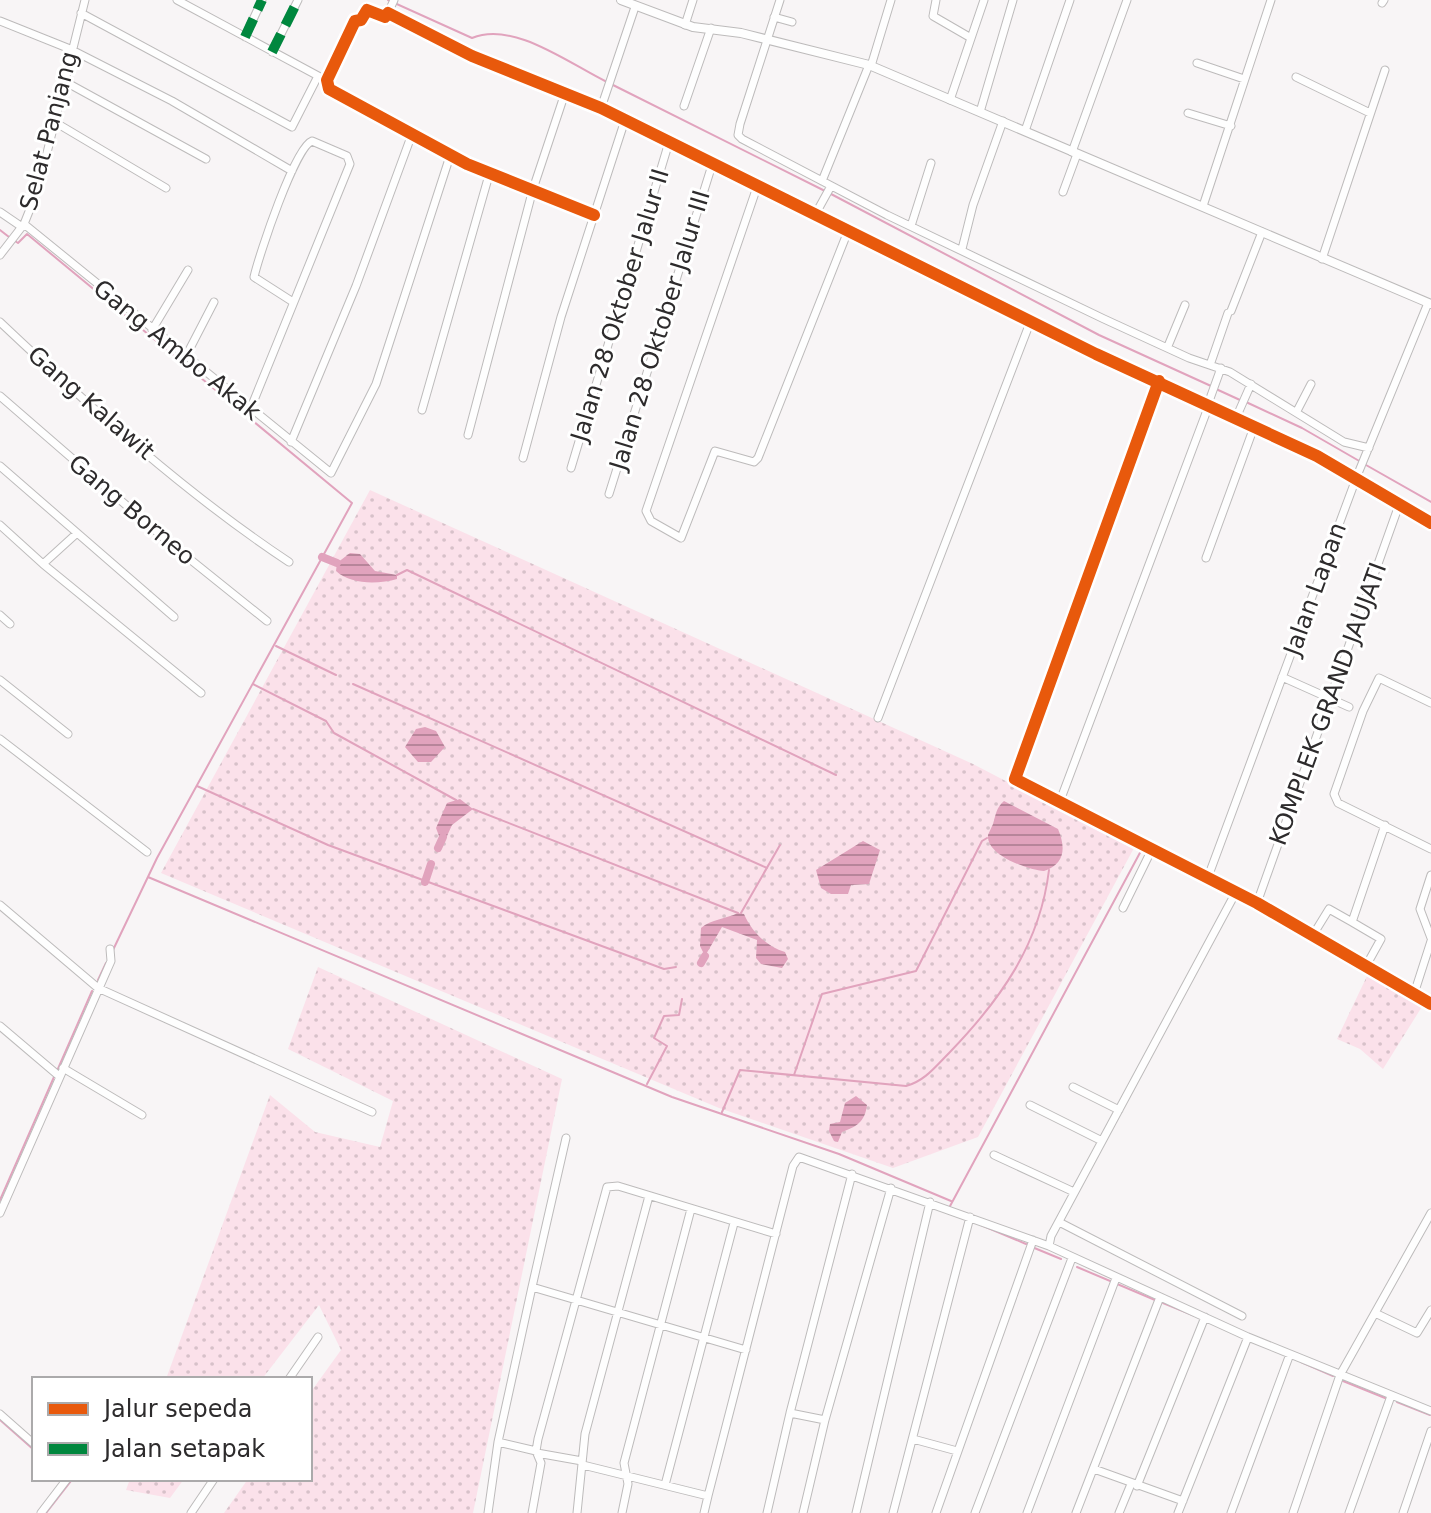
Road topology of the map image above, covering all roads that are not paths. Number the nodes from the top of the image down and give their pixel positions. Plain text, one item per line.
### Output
1 (85, 0) edge
2 (177, 0) edge
3 (262, 0) edge
4 (298, 0) edge
5 (621, 0) edge
6 (693, 0) edge
7 (780, 0) edge
8 (891, 0) edge
9 (936, 0) edge
10 (984, 0) edge
11 (1013, 0) edge
12 (1070, 0) edge
13 (1127, 0) edge
14 (1271, 0) edge
15 (391, 7) edge
16 (635, 7) junction
17 (81, 13) junction
18 (774, 17) junction
19 (0, 21) edge
20 (792, 22) dead end
21 (685, 25) junction
22 (711, 28) junction
23 (245, 37) junction
24 (971, 38) junction
25 (766, 40) junction
26 (70, 49) junction
27 (272, 52) junction
28 (1197, 63) dead end
29 (870, 65) junction
30 (1385, 70) dead end
31 (318, 76) junction
32 (1296, 77) dead end
33 (1244, 79) junction
34 (62, 80) junction
35 (327, 80) junction
36 (565, 93) junction
37 (950, 100) junction
38 (684, 106) dead end
39 (601, 108) junction
40 (980, 112) junction
41 (1188, 113) dead end
42 (1370, 113) junction
43 (625, 120) junction
44 (53, 121) junction
45 (1003, 121) junction
46 (1231, 126) junction
47 (1025, 131) junction
48 (412, 134) junction
49 (669, 142) junction
50 (1075, 153) junction
51 (450, 156) junction
52 (206, 159) dead end
53 (931, 163) dead end
54 (712, 165) junction
55 (292, 171) junction
56 (489, 175) junction
57 (822, 181) junction
58 (757, 187) junction
59 (166, 188) dead end
60 (829, 188) junction
61 (533, 189) junction
62 (1063, 192) dead end
63 (1203, 206) junction
64 (0, 212) edge
65 (594, 215) junction
66 (815, 215) junction
67 (23, 226) junction
68 (911, 226) junction
69 (848, 231) junction
70 (1262, 232) junction
71 (962, 249) junction
72 (0, 255) edge
73 (1322, 259) junction
74 (188, 270) dead end
75 (214, 302) dead end
76 (293, 302) junction
77 (1429, 304) edge
78 (1185, 305) dead end
79 (1031, 320) junction
80 (0, 322) edge
81 (152, 330) junction
82 (1168, 346) junction
83 (185, 358) junction
84 (1210, 365) junction
85 (1220, 371) junction
86 (1159, 381) junction
87 (1311, 384) dead end
88 (1250, 386) junction
89 (0, 396) edge
90 (1208, 405) junction
91 (250, 410) junction
92 (422, 410) dead end
93 (1297, 411) junction
94 (1236, 418) junction
95 (1254, 427) junction
96 (468, 435) dead end
97 (291, 442) junction
98 (1367, 451) junction
99 (523, 458) dead end
100 (0, 466) edge
101 (571, 468) dead end
102 (1356, 478) junction
103 (609, 494) dead end
104 (1399, 505) junction
105 (1431, 523) edge
106 (0, 525) edge
107 (76, 534) junction
108 (1206, 558) dead end
109 (289, 562) dead end
110 (43, 564) junction
111 (0, 615) edge
112 (174, 617) dead end
113 (267, 621) dead end
114 (10, 624) dead end
115 (1282, 677) junction
116 (0, 680) edge
117 (201, 693) dead end
118 (1329, 699) junction
119 (1431, 703) edge
120 (1349, 707) dead end
121 (878, 718) dead end
122 (68, 734) dead end
123 (0, 739) edge
124 (1060, 801) junction
125 (1385, 825) junction
126 (1152, 849) junction
127 (1431, 849) edge
128 (147, 852) dead end
129 (1431, 875) edge
130 (1208, 877) junction
131 (1236, 892) junction
132 (1257, 903) junction
133 (0, 905) edge
134 (1123, 908) dead end
135 (1352, 922) junction
136 (1313, 935) junction
137 (1431, 940) edge
138 (110, 949) dead end
139 (1366, 966) junction
140 (98, 988) junction
141 (1414, 994) junction
142 (1431, 1004) edge
143 (0, 1026) edge
144 (58, 1072) junction
145 (1073, 1087) dead end
146 (1030, 1105) dead end
147 (1119, 1110) junction
148 (372, 1112) dead end
149 (142, 1115) dead end
150 (566, 1138) dead end
151 (1102, 1141) junction
152 (994, 1155) dead end
153 (852, 1174) junction
154 (891, 1188) junction
155 (1074, 1192) junction
156 (649, 1196) junction
157 (930, 1202) junction
158 (691, 1209) junction
159 (0, 1213) edge
160 (1431, 1213) edge
161 (970, 1217) junction
162 (1059, 1222) junction
163 (734, 1223) junction
164 (776, 1234) junction
165 (1032, 1244) junction
166 (1049, 1246) junction
167 (1072, 1258) junction
168 (1116, 1278) junction
169 (532, 1287) junction
170 (1160, 1297) junction
171 (577, 1300) junction
172 (1431, 1310) edge
173 (618, 1313) junction
174 (1375, 1313) junction
175 (1242, 1316) dead end
176 (1205, 1317) junction
177 (661, 1325) junction
178 (318, 1337) dead end
179 (1248, 1337) junction
180 (704, 1338) junction
181 (746, 1350) junction
182 (1290, 1354) junction
183 (1340, 1375) junction
184 (290, 1377) edge
185 (1391, 1396) junction
186 (1431, 1411) edge
187 (790, 1413) junction
188 (0, 1414) edge
189 (825, 1420) junction
190 (1431, 1431) edge
191 (913, 1439) junction
192 (32, 1442) edge
193 (498, 1442) junction
194 (957, 1451) junction
195 (536, 1452) junction
196 (582, 1463) junction
197 (1094, 1469) junction
198 (626, 1474) junction
199 (65, 1481) edge
200 (213, 1481) edge
201 (665, 1485) junction
202 (1134, 1485) junction
203 (708, 1496) junction
204 (1183, 1501) junction
205 (41, 1513) edge
206 (191, 1513) edge
207 (488, 1513) edge
208 (532, 1513) edge
209 (577, 1513) edge
210 (622, 1513) edge
211 (704, 1513) edge
212 (767, 1513) edge
213 (803, 1513) edge
214 (856, 1513) edge
215 (893, 1513) edge
216 (936, 1513) edge
217 (975, 1513) edge
218 (1027, 1513) edge
219 (1076, 1513) edge
220 (1119, 1513) edge
221 (1178, 1513) edge
222 (1231, 1513) edge
223 (1293, 1513) edge
224 (1349, 1513) edge
225 (1403, 1513) edge

1 - 17 street, Selat Panjang
2 - 23 street
3 - 23 street
4 - 27 street
5 - 16 street
6 - 21 street
7 - 18 street
8 - 29 street
9 - 24 street
10 - 24 street
11 - 40 street
12 - 47 street
13 - 50 street
14 - 33 street
15 - 35 street
15 - 36 street
16 - 21 street
16 - 39 street
17 - 26 street, Selat Panjang
17 - 31 street
18 - 20 street
18 - 25 street
19 - 26 street
21 - 22 street
22 - 25 street
22 - 38 street
23 - 27 street
24 - 37 street
25 - 29 street
25 - 57 street
26 - 34 street, Selat Panjang
26 - 55 street
27 - 31 street
28 - 33 street
29 - 37 street
29 - 57 street
30 - 42 street
31 - 35 street
32 - 42 street
33 - 46 street
34 - 44 street, Selat Panjang
34 - 52 street
35 - 48 street
36 - 39 street
36 - 61 street
37 - 40 street
39 - 43 street
40 - 45 street
41 - 46 street
42 - 73 street
43 - 49 street
43 - 65 street
44 - 59 street
44 - 67 street, Selat Panjang
45 - 47 street
45 - 71 street
46 - 63 street
47 - 50 street
48 - 51 street
48 - 97 street
49 - 54 street
49 - 101 street, Jalan 28 Oktober Jalur II
50 - 62 street
50 - 63 street
51 - 56 street
51 - 97 street, Gang Ambo Akak
53 - 68 street
54 - 58 street
54 - 103 street, Jalan 28 Oktober Jalur III
55 - 76 street
55 - 76 street
56 - 61 street
56 - 92 street
57 - 60 street
58 - 66 street
58 - 69 street
60 - 66 street
60 - 68 street
61 - 65 street
61 - 96 street
63 - 70 street
64 - 67 street, Gang Ambo Akak
65 - 99 street
66 - 69 street
67 - 72 street, Selat Panjang
67 - 81 street, Gang Ambo Akak
68 - 71 street
69 - 79 street
70 - 73 street
70 - 84 street
71 - 82 street
73 - 77 street
74 - 81 street
75 - 83 street
76 - 91 street
77 - 98 street, Jalan Lapan
78 - 82 street
79 - 86 street
79 - 121 street
80 - 109 street, Gang Kalawit
81 - 83 street, Gang Ambo Akak
82 - 84 street
83 - 91 street, Gang Ambo Akak
84 - 85 street
85 - 88 street
85 - 90 street
86 - 90 street
86 - 124 street
87 - 93 street
88 - 93 street
88 - 94 street
89 - 113 street, Gang Borneo
90 - 94 street
90 - 124 street
91 - 97 street, Gang Ambo Akak
93 - 98 street
94 - 95 street
95 - 102 street
95 - 108 street
98 - 102 street, Jalan Lapan
100 - 107 street
102 - 104 street
102 - 115 street, Jalan Lapan
104 - 105 street
104 - 118 street, KOMPLEK GRAND JAUJATI
106 - 110 street
107 - 110 street
107 - 112 street
110 - 117 street
111 - 114 street
115 - 118 street
115 - 130 street, Jalan Lapan
116 - 122 street
118 - 120 street
118 - 132 street, KOMPLEK GRAND JAUJATI
119 - 125 street
123 - 128 street
124 - 126 street
125 - 127 street
125 - 135 street
126 - 130 street
126 - 134 street
129 - 137 street
130 - 131 street
131 - 132 street
131 - 147 street
132 - 136 street
133 - 140 street
135 - 136 street
135 - 139 street
136 - 139 street
137 - 141 street
138 - 140 street
139 - 141 street
140 - 144 street
140 - 148 street
141 - 142 street
143 - 144 street
144 - 149 street
144 - 159 street
145 - 147 street
146 - 151 street
147 - 151 street
150 - 169 street
151 - 155 street
152 - 155 street
153 - 154 street
153 - 164 street
153 - 187 street
154 - 157 street
154 - 189 street
155 - 162 street
156 - 158 street
156 - 171 street
156 - 173 street
157 - 161 street
157 - 214 street
158 - 163 street
158 - 177 street
160 - 174 street
161 - 165 street
161 - 191 street
162 - 166 street
162 - 175 street
163 - 164 street
163 - 180 street
164 - 181 street
165 - 166 street
165 - 194 street
166 - 167 street
167 - 168 street
167 - 217 street
168 - 170 street
168 - 218 street
169 - 171 street
169 - 193 street
170 - 176 street
170 - 197 street
171 - 173 street
171 - 195 street
172 - 174 street
173 - 177 street
173 - 196 street
174 - 183 street
176 - 179 street
176 - 202 street
177 - 180 street
177 - 198 street
178 - 184 street
179 - 182 street
179 - 204 street
180 - 181 street
180 - 201 street
181 - 203 street
182 - 183 street
182 - 222 street
183 - 185 street
183 - 223 street
185 - 186 street
185 - 224 street
187 - 189 street
187 - 212 street
188 - 192 street
189 - 213 street
190 - 225 street
191 - 194 street
191 - 215 street
193 - 195 street
193 - 207 street
194 - 216 street
195 - 196 street
195 - 208 street
196 - 198 street
196 - 209 street
197 - 202 street
197 - 219 street
198 - 201 street
198 - 210 street
199 - 205 street
200 - 206 street
201 - 203 street
202 - 204 street
202 - 220 street
203 - 211 street
204 - 221 street

